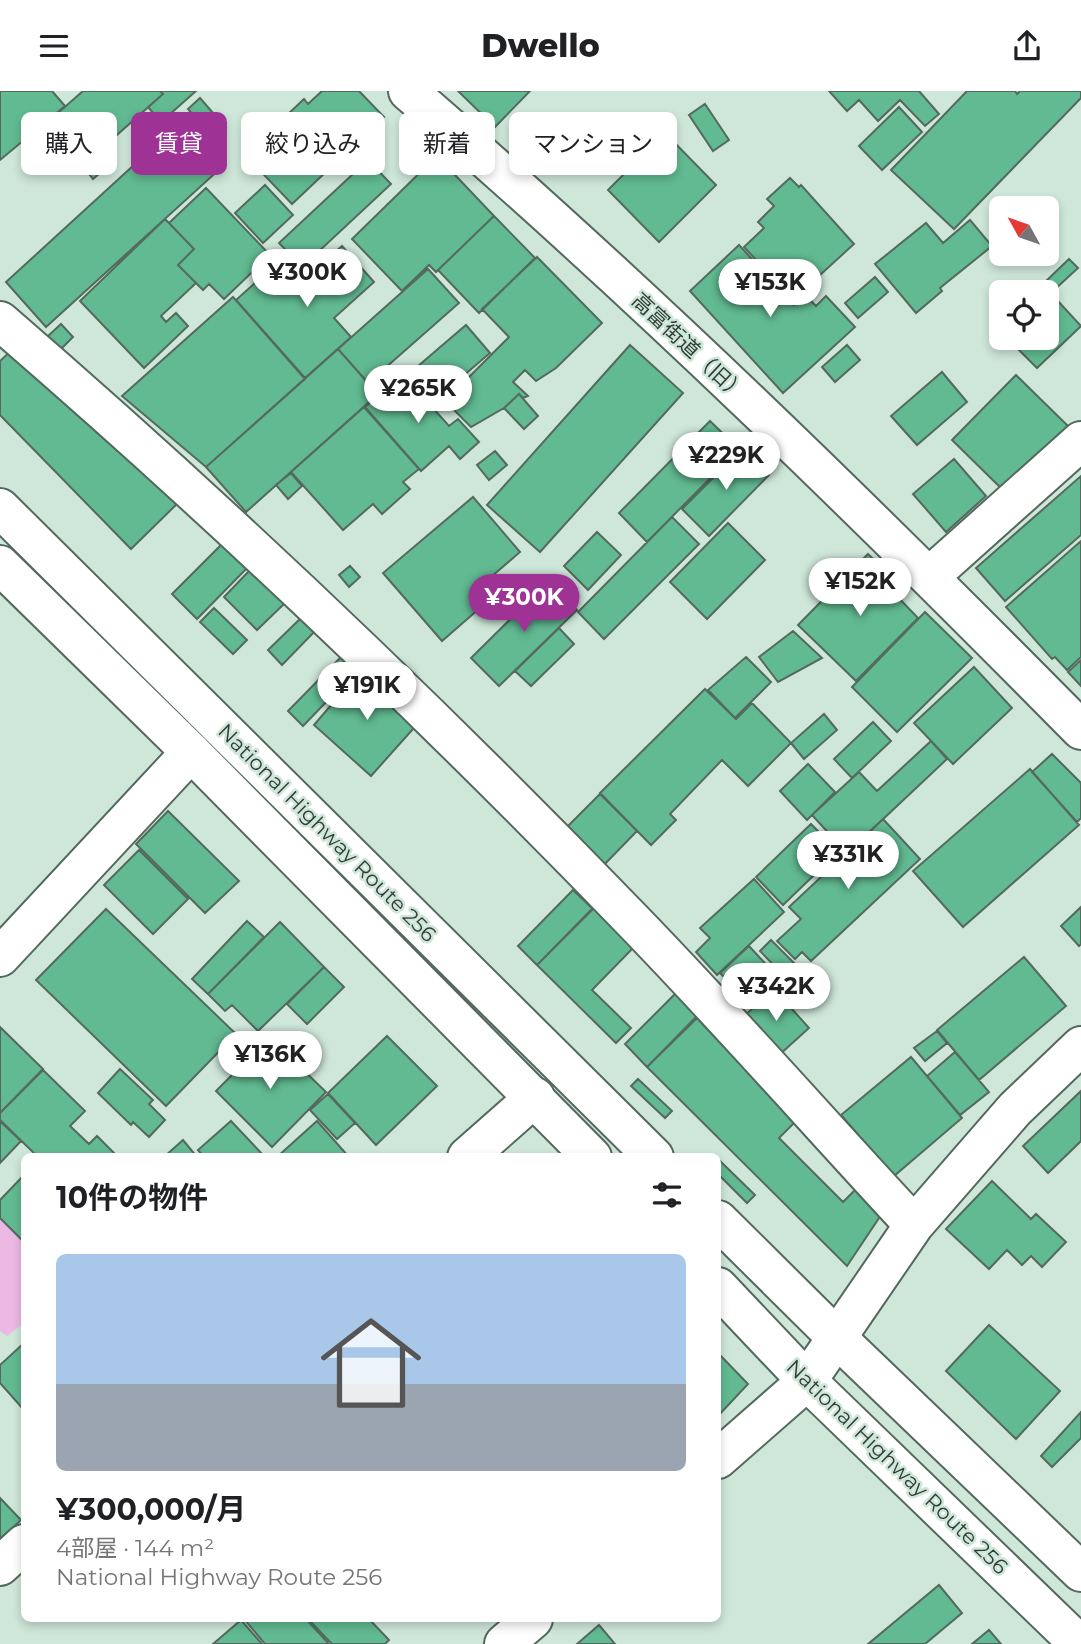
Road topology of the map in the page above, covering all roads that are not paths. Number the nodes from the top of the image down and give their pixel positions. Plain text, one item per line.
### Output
1 (418, 94) edge
2 (0, 321) edge
3 (1081, 441) edge
4 (0, 508) edge
5 (0, 565) edge
6 (930, 576) junction
7 (1081, 730) edge
8 (191, 752) junction
9 (0, 957) edge
10 (1081, 1046) edge
11 (535, 1097) junction
12 (472, 1153) edge
13 (588, 1153) edge
14 (650, 1153) edge
15 (721, 1223) edge
16 (914, 1225) junction
17 (721, 1290) edge
18 (836, 1337) junction
19 (807, 1381) junction
20 (721, 1456) edge
21 (21, 1547) edge
22 (0, 1566) edge
23 (1081, 1573) edge
24 (530, 1622) edge
25 (504, 1644) edge
26 (1079, 1644) edge

1 - 6 main road, 高富街道（旧）
2 - 16 main road
3 - 6 main road
4 - 14 main road, National Highway Route 256
5 - 8 main road, National Highway Route 256
6 - 7 main road, 高富街道（旧）
8 - 9 main road
8 - 11 main road, National Highway Route 256
10 - 16 main road
11 - 12 main road
11 - 13 main road, National Highway Route 256
15 - 18 main road
16 - 18 main road
17 - 19 main road, National Highway Route 256
18 - 19 main road
18 - 23 main road
19 - 20 main road
19 - 26 main road, National Highway Route 256
21 - 22 main road
24 - 25 main road

